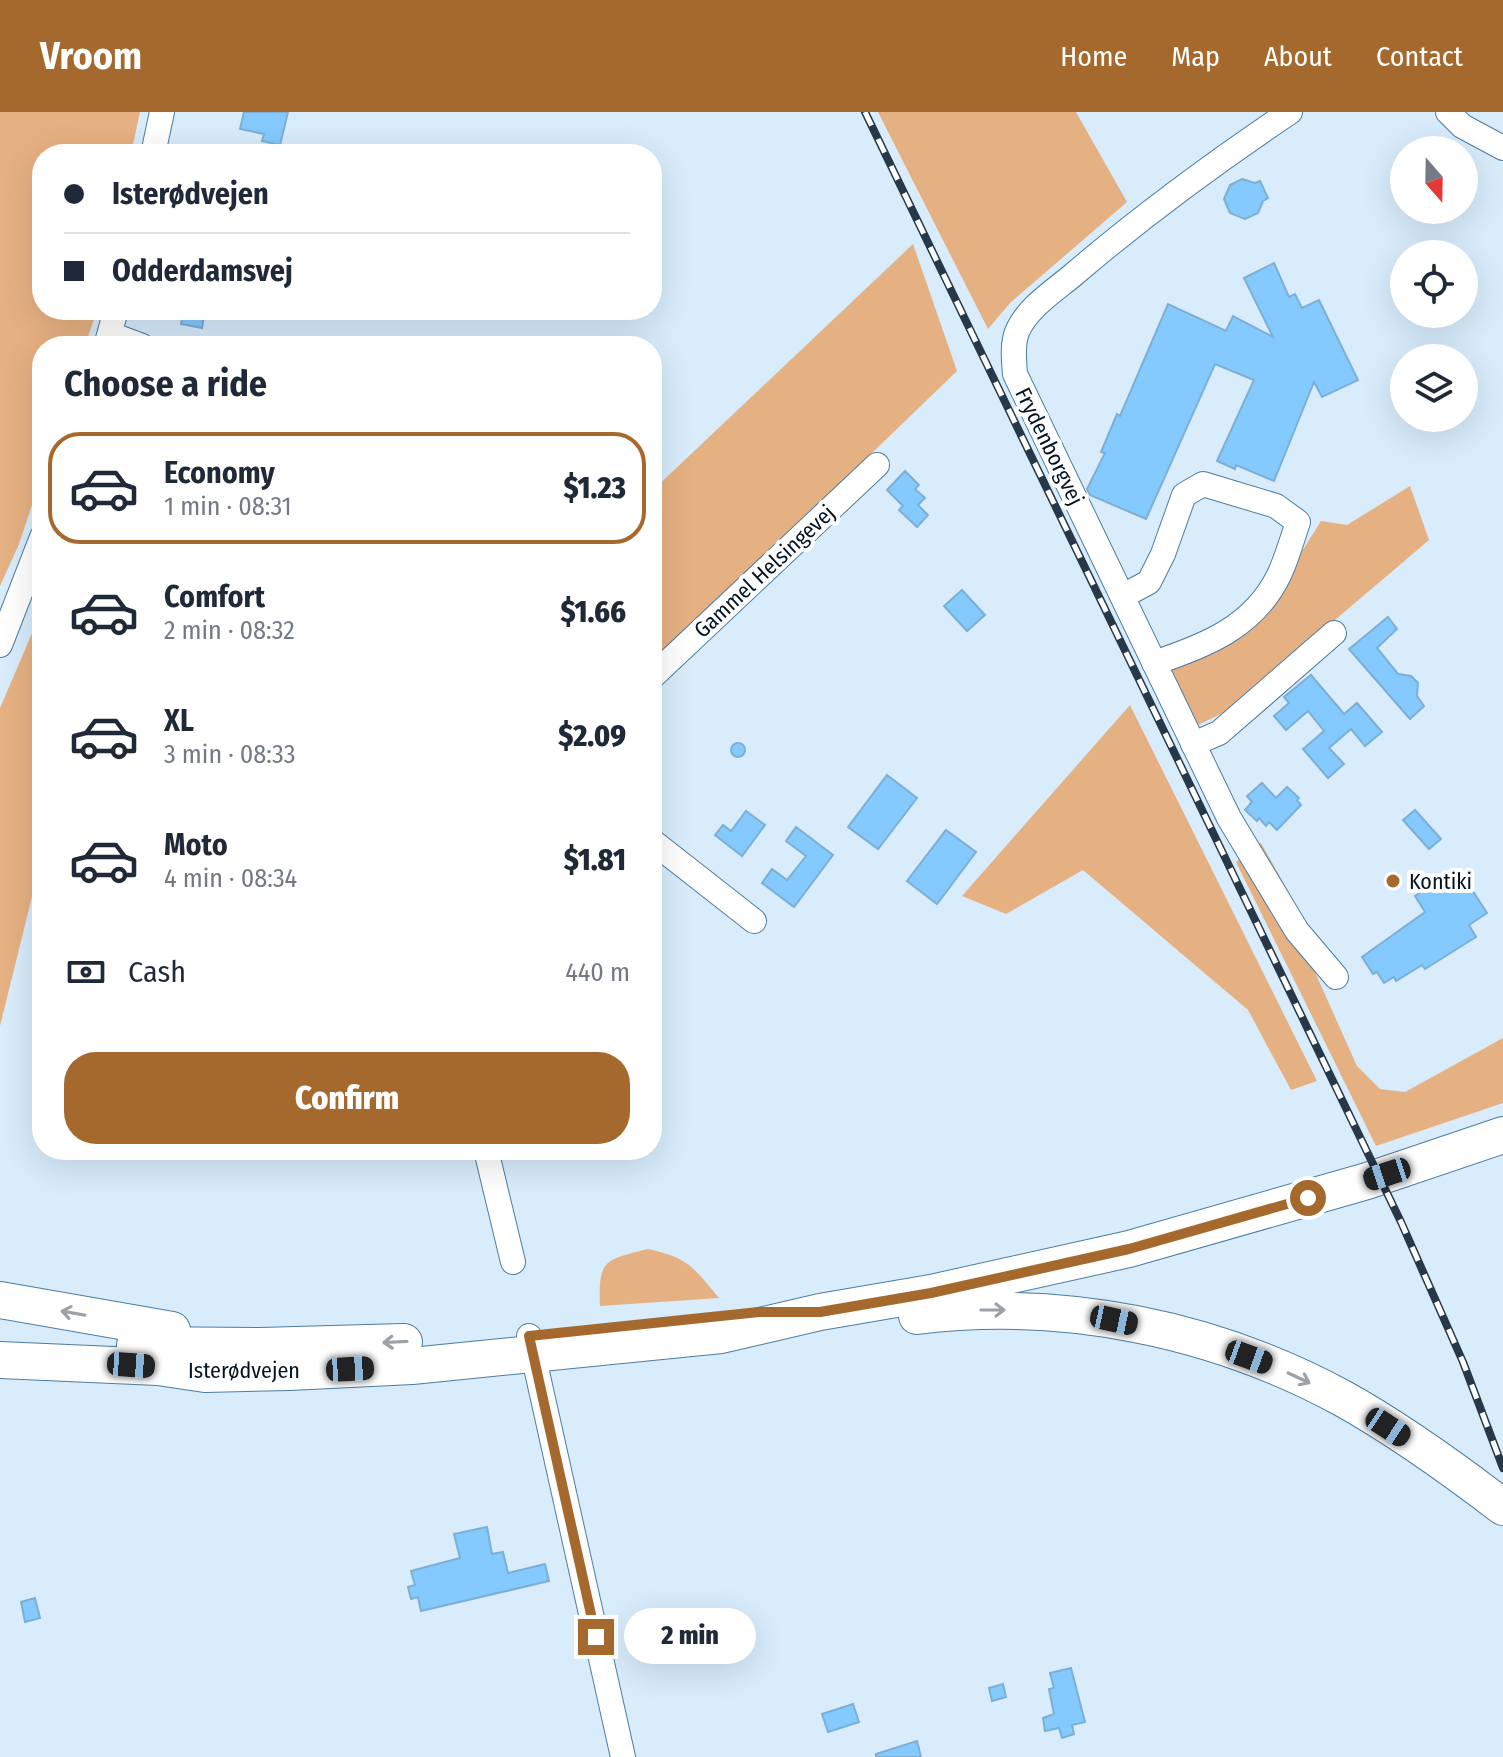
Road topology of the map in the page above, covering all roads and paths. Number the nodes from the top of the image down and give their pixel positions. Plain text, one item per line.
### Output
1 (162, 112) edge
2 (1290, 112) edge
3 (1448, 112) edge
4 (155, 144) edge
5 (1503, 148) edge
6 (877, 465) dead end
7 (32, 558) edge
8 (1123, 596) junction
9 (7, 612) edge
10 (1334, 633) dead end
11 (0, 645) edge
12 (1154, 663) junction
13 (662, 668) edge
14 (1193, 744) junction
15 (662, 849) edge
16 (754, 921) dead end
17 (1336, 977) dead end
18 (1503, 1114) edge
19 (1503, 1135) edge
20 (488, 1160) edge
21 (513, 1262) dead end
22 (1014, 1275) junction
23 (0, 1300) edge
24 (820, 1312) junction
25 (721, 1335) junction
26 (0, 1337) edge
27 (260, 1346) junction
28 (530, 1346) junction
29 (0, 1360) edge
30 (205, 1374) junction
31 (0, 1384) edge
32 (1503, 1507) edge
33 (623, 1757) edge

1 - 4 street
2 - 8 street, Frydenborgvej
3 - 5 street
6 - 13 street, Gammel Helsingevej
7 - 9 street
8 - 12 street, Frydenborgvej
8 - 12 street
9 - 11 street
10 - 14 street
12 - 14 street, Frydenborgvej
14 - 17 street, Frydenborgvej
15 - 16 street
18 - 22 highway
19 - 22 highway, Isterødvejen
20 - 21 street
22 - 24 highway, Isterødvejen
27 -> 23 highway
24 - 25 highway, Isterødvejen
24 - 28 highway, Isterødvejen
25 - 28 highway, Isterødvejen
25 -> 32 highway
26 - 27 highway, Isterødvejen
28 -> 27 highway, Isterødvejen
28 - 30 highway, Isterødvejen
28 - 33 street
29 - 30 highway, Isterødvejen
30 - 31 highway

